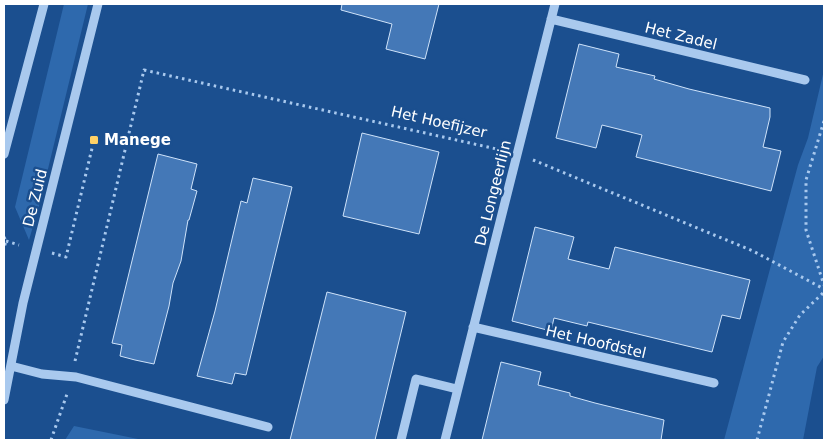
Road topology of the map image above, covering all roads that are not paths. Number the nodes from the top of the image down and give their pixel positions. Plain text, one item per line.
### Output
1 (44, 4) edge
2 (98, 4) edge
3 (555, 4) edge
4 (551, 19) junction
5 (805, 80) dead end
6 (4, 154) edge
7 (473, 327) junction
8 (11, 366) junction
9 (714, 383) dead end
10 (458, 389) junction
11 (4, 400) edge
12 (268, 428) dead end
13 (401, 440) edge
14 (445, 440) edge

1 - 6 street
2 - 8 street, De Zuid
3 - 4 street, De Longeerlijn
4 - 5 street, Het Zadel
4 - 7 street, De Longeerlijn
7 - 9 street, Het Hoofdstel
7 - 10 street, De Longeerlijn
8 - 11 street, De Zuid
8 - 12 street
10 - 13 street
10 - 14 street, De Longeerlijn

